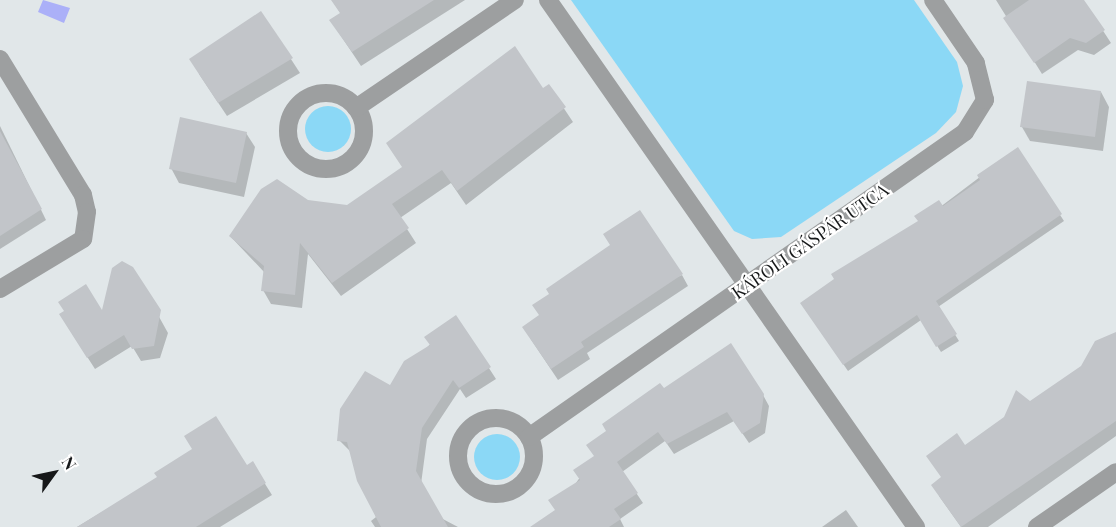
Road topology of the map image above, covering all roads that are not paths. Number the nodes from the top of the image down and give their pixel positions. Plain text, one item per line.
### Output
1 (515, 0) edge
2 (548, 0) edge
3 (933, 0) edge
4 (0, 59) edge
5 (356, 108) junction
6 (748, 285) junction
7 (0, 289) edge
8 (529, 437) junction
9 (1116, 472) edge
10 (916, 527) edge
11 (1037, 527) edge

1 - 5 street
2 - 6 street
3 - 6 street, KÁROLI GÁSPÁR UTCA
4 - 7 street
5 - 5 street
6 - 8 street, KÁROLI GÁSPÁR UTCA
6 - 10 street
8 - 8 street
9 - 11 street

